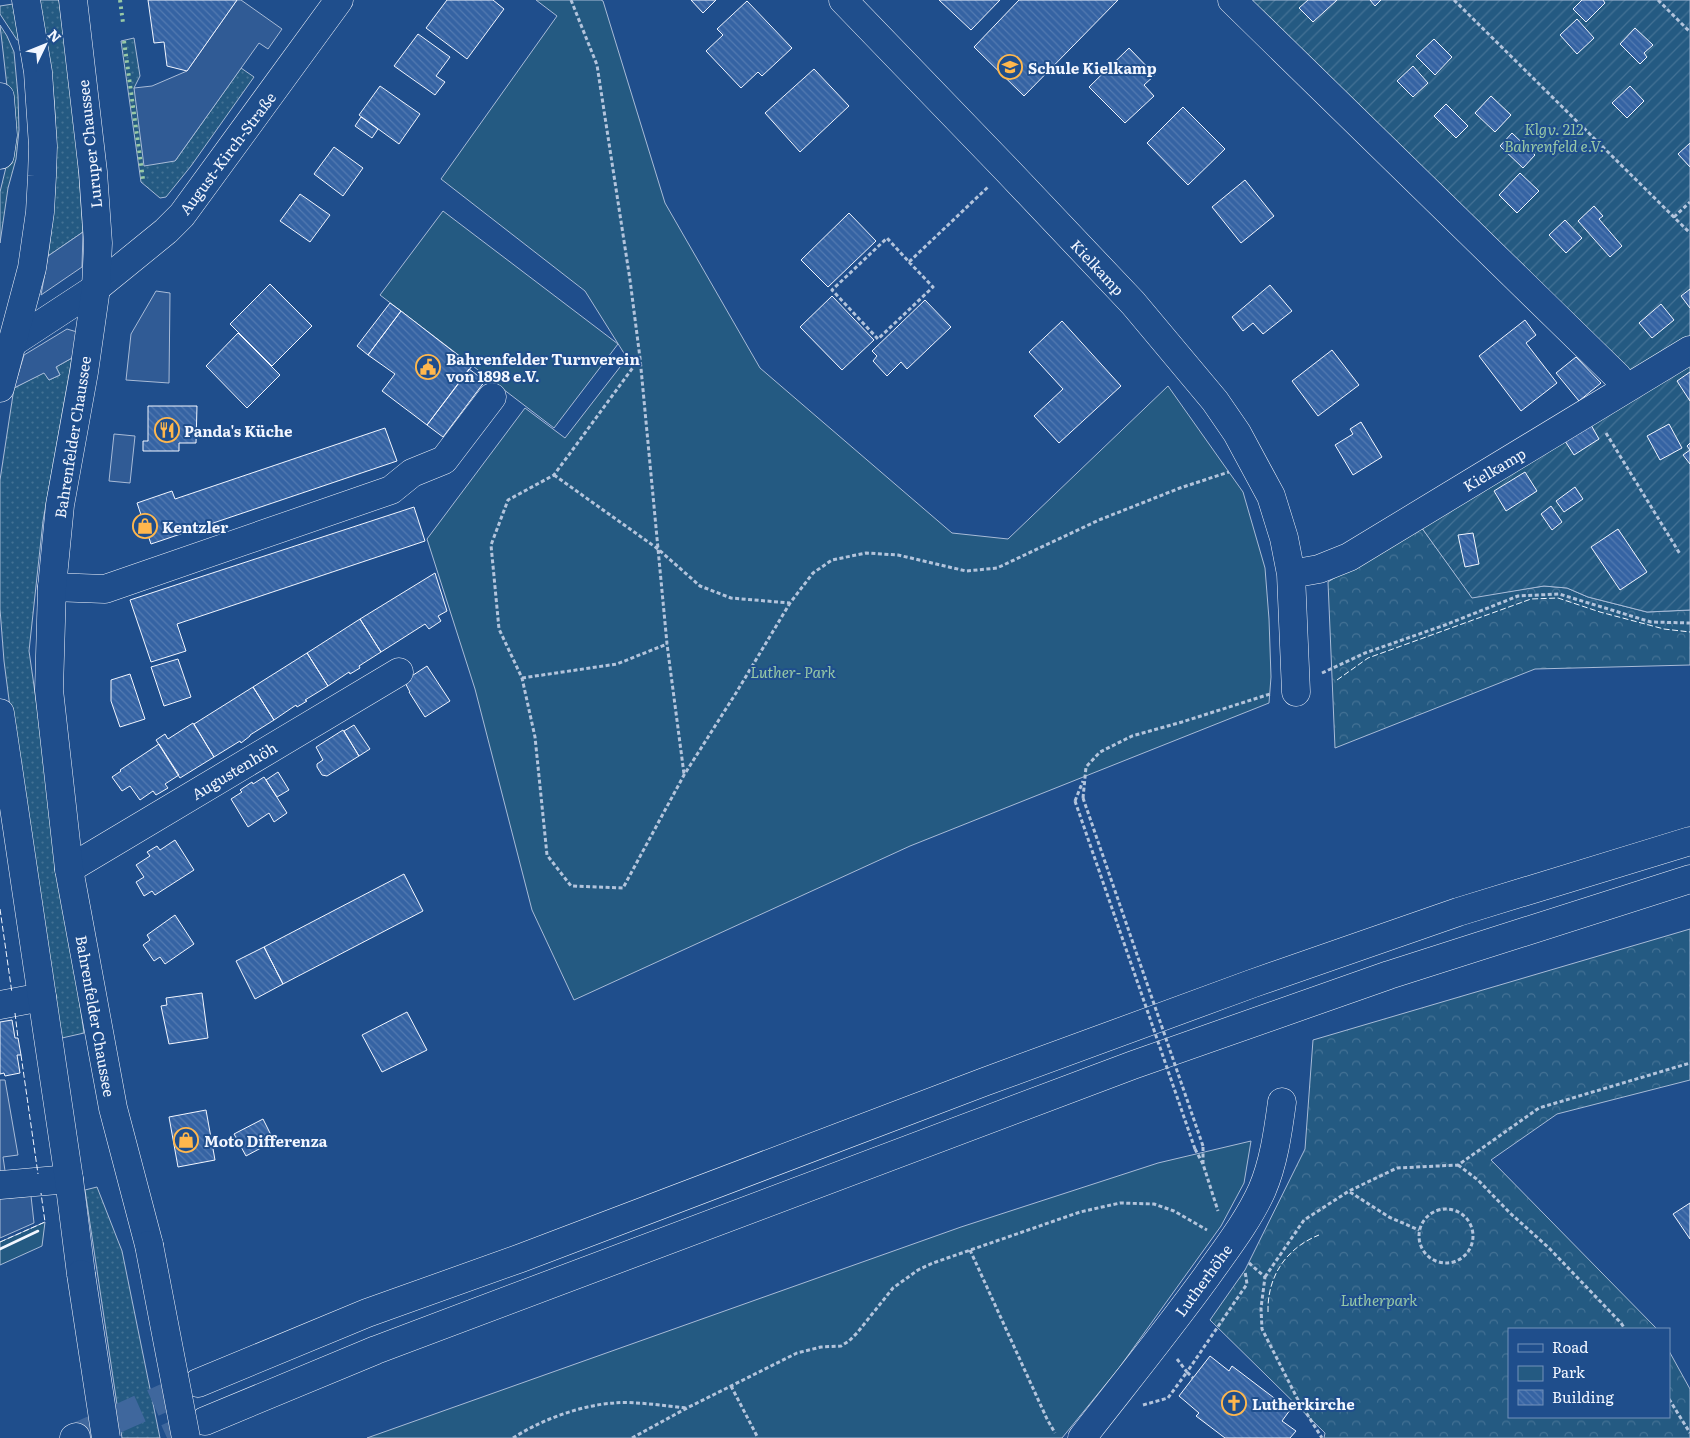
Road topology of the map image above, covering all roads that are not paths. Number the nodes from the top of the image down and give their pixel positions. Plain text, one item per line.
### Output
1 (26, 0) edge
2 (73, 0) edge
3 (339, 0) edge
4 (843, 0) edge
5 (1232, 0) edge
6 (0, 97) edge
7 (0, 154) edge
8 (96, 288) junction
9 (6, 347) edge
10 (1690, 350) edge
11 (0, 388) edge
12 (1626, 388) junction
13 (492, 397) dead end
14 (1291, 574) junction
15 (52, 587) junction
16 (399, 672) dead end
17 (1295, 689) road end
18 (0, 713) edge
19 (1690, 841) edge
20 (70, 869) junction
21 (1690, 879) edge
22 (42, 998) junction
23 (0, 1006) edge
24 (1282, 1102) dead end
25 (69, 1179) junction
26 (0, 1185) edge
27 (198, 1384) tunnel mouth
28 (195, 1429) edge
29 (106, 1438) edge
30 (1082, 1438) edge

1 - 9 main road
2 - 8 main road, Luruper Chaussee
3 - 8 main road, August-Kirch-Straße
4 - 14 main road, Kielkamp
5 - 12 main road
6 - 7 main road
8 - 9 main road, August-Kirch-Straße
8 - 15 main road, Bahrenfelder Chaussee
9 - 11 main road
10 - 12 main road, Kielkamp
12 - 14 main road, Kielkamp
13 - 15 main road
14 - 17 main road, Kielkamp
15 - 20 main road, Bahrenfelder Chaussee
16 - 20 main road, Augustenhöh
18 - 22 main road
19 - 27 main road
20 - 28 main road, Bahrenfelder Chaussee, bridge
21 - 28 main road
22 - 23 main road
22 - 25 main road
24 - 30 main road, Lutherhöhe
25 - 26 main road
25 - 29 main road, bridge

